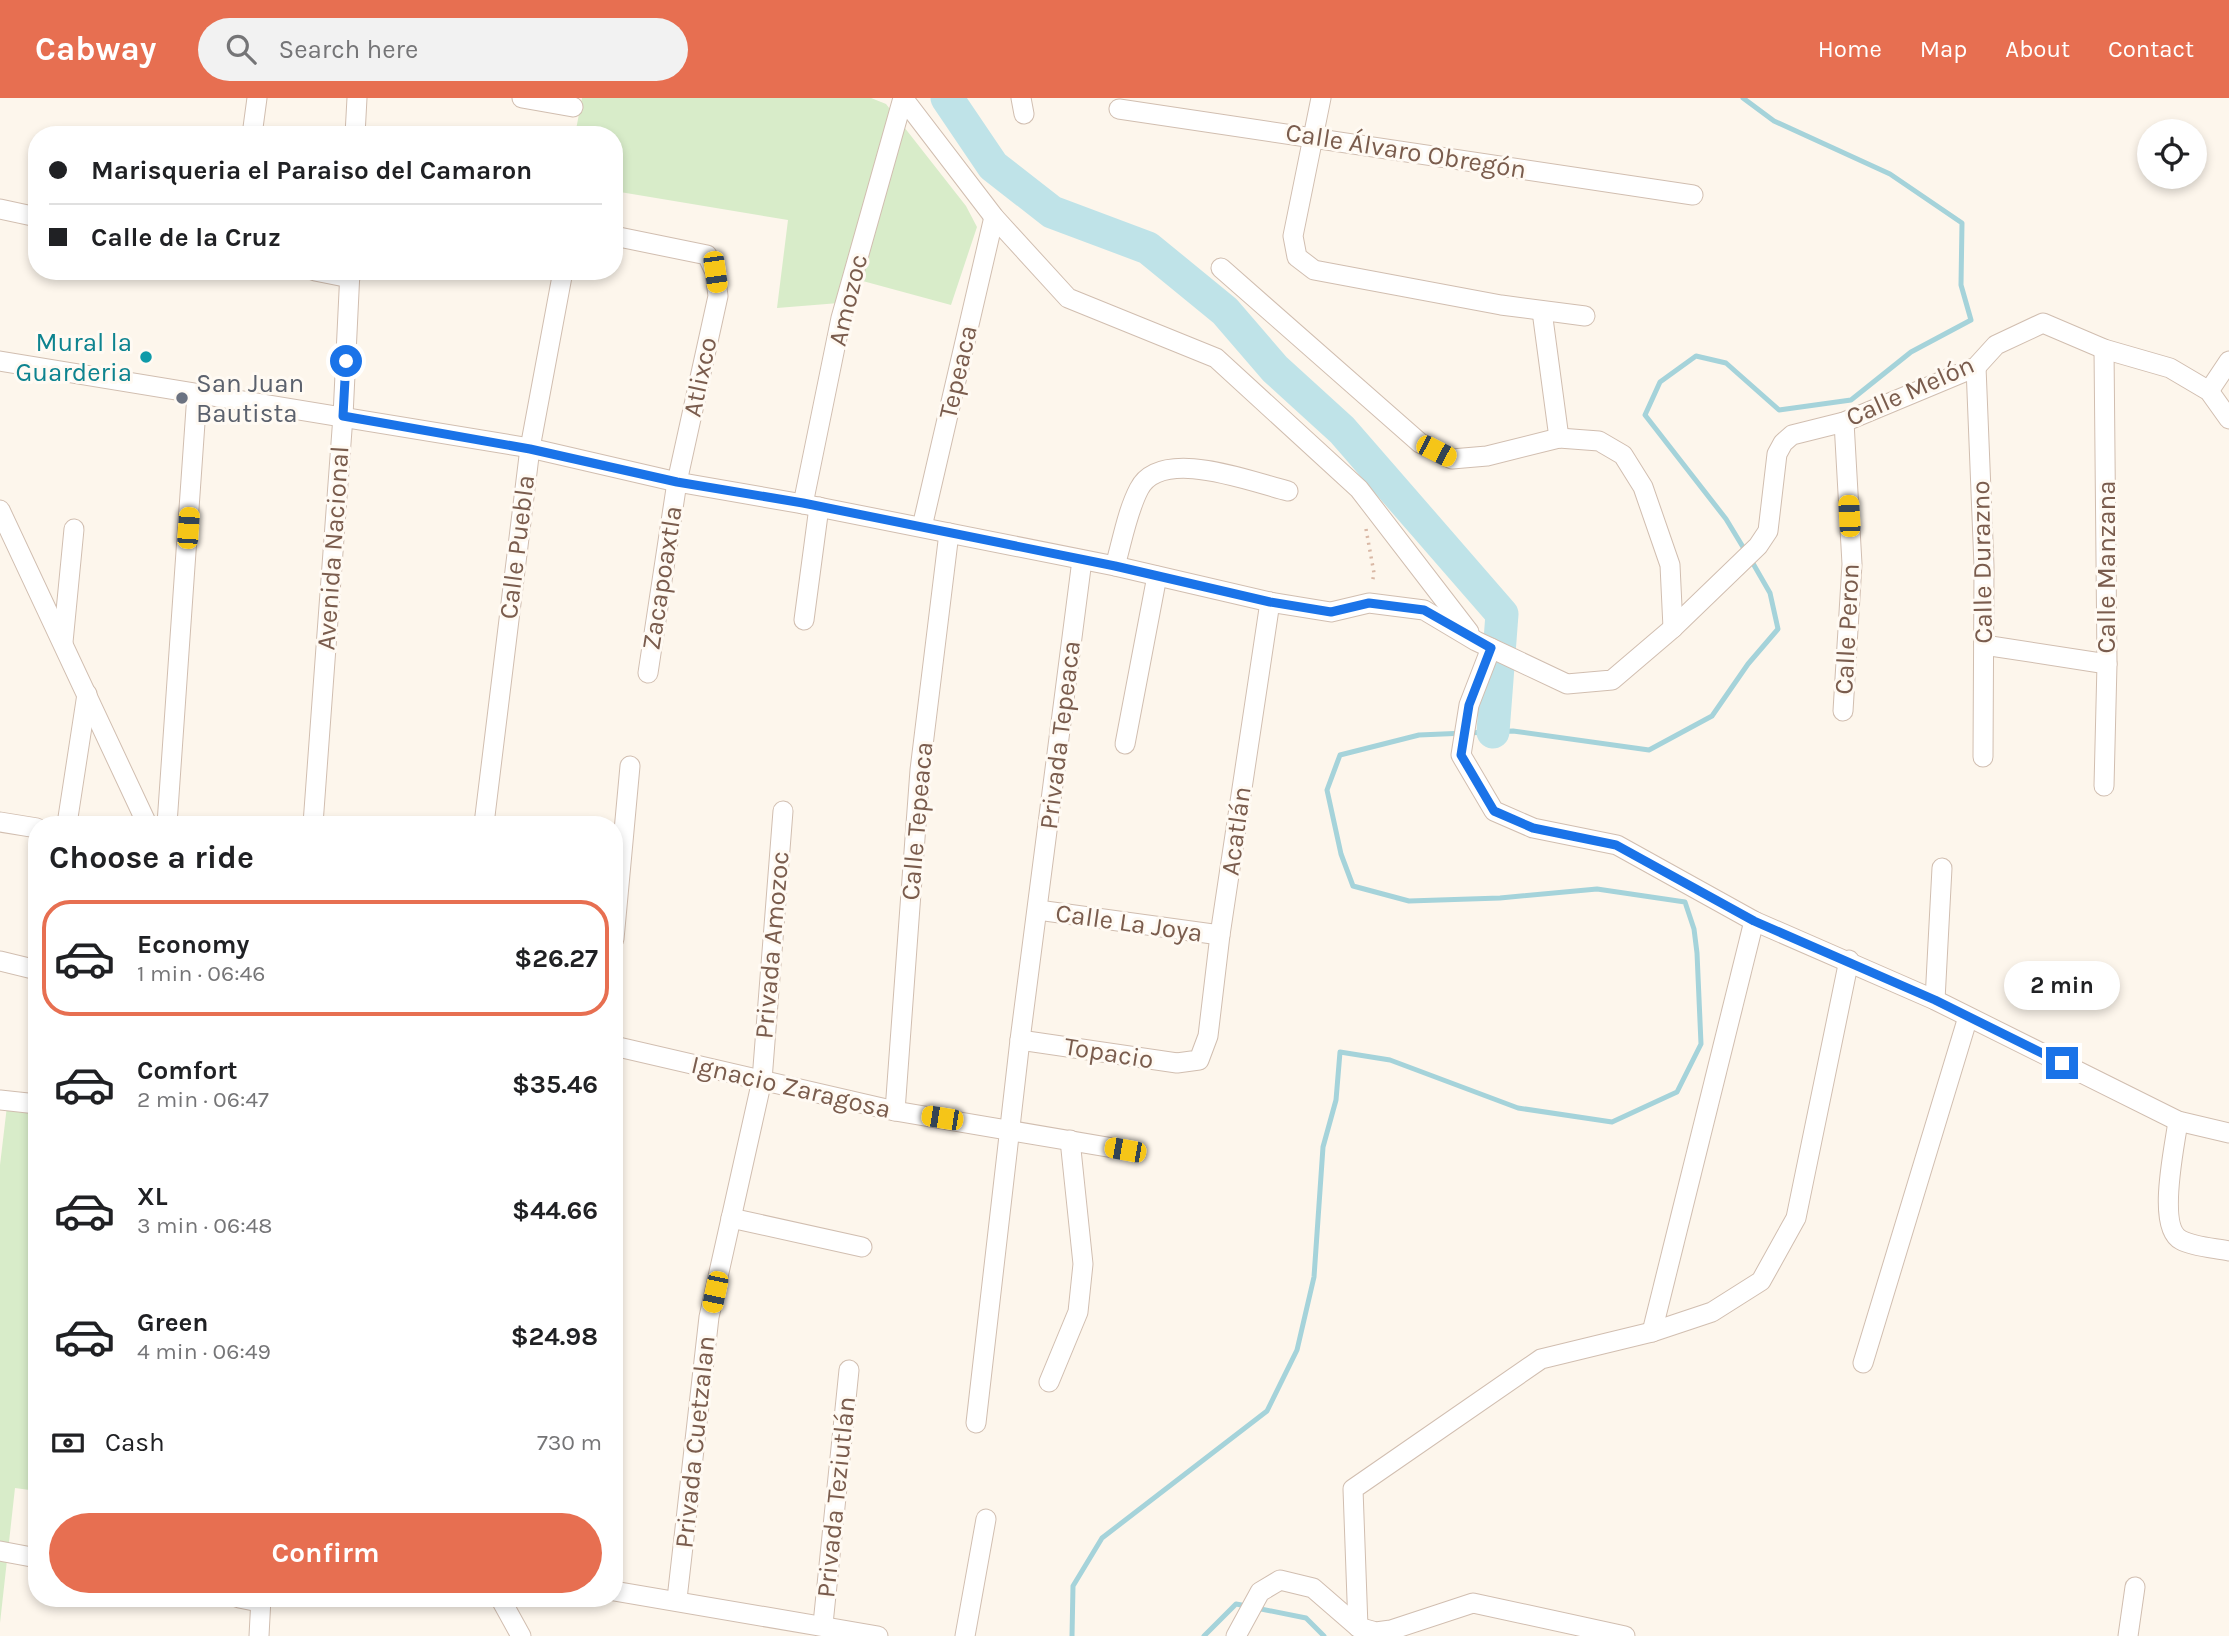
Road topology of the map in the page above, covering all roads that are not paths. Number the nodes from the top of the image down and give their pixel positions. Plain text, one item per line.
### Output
1 (257, 98) edge
2 (357, 98) edge
3 (522, 98) edge
4 (903, 98) edge
5 (1321, 98) edge
6 (573, 107) dead end
7 (1119, 108) dead end
8 (253, 126) edge
9 (355, 126) edge
10 (1314, 137) junction
11 (1693, 195) dead end
12 (0, 209) edge
13 (28, 215) edge
14 (994, 217) junction
15 (623, 238) edge
16 (1221, 268) dead end
17 (350, 280) edge
18 (561, 280) edge
19 (1542, 311) junction
20 (1585, 316) dead end
21 (2104, 349) junction
22 (2229, 360) edge
23 (0, 361) edge
24 (1976, 367) junction
25 (2209, 391) junction
26 (197, 394) junction
27 (343, 416) junction
28 (2229, 419) edge
29 (1844, 422) junction
30 (1559, 438) junction
31 (530, 449) junction
32 (677, 482) junction
33 (1288, 491) dead end
34 (811, 505) junction
35 (0, 510) edge
36 (922, 527) junction
37 (74, 529) dead end
38 (949, 533) junction
39 (1082, 560) junction
40 (1115, 566) junction
41 (1157, 576) junction
42 (1270, 602) junction
43 (804, 621) dead end
44 (1674, 628) junction
45 (63, 643) junction
46 (1984, 645) junction
47 (1492, 648) junction
48 (2107, 664) junction
49 (648, 673) dead end
50 (87, 694) junction
51 (1843, 711) dead end
52 (1125, 744) dead end
53 (1983, 757) dead end
54 (631, 766) dead end
55 (2104, 786) dead end
56 (783, 811) dead end
57 (68, 816) edge
58 (143, 816) edge
59 (168, 816) edge
60 (314, 816) edge
61 (485, 816) edge
62 (0, 822) edge
63 (28, 827) edge
64 (623, 847) edge
65 (1942, 868) dead end
66 (1038, 910) junction
67 (1754, 921) junction
68 (1220, 935) junction
69 (1849, 960) junction
70 (0, 961) edge
71 (28, 968) edge
72 (1935, 1000) junction
73 (1968, 1017) junction
74 (1020, 1040) junction
75 (623, 1048) edge
76 (1199, 1060) joint
77 (762, 1080) junction
78 (0, 1100) edge
79 (28, 1103) edge
80 (895, 1111) junction
81 (2179, 1121) junction
82 (1011, 1128) junction
83 (2229, 1132) edge
84 (1070, 1140) junction
85 (1125, 1150) dead end
86 (731, 1218) junction
87 (862, 1247) dead end
88 (2229, 1251) edge
89 (1651, 1332) junction
90 (1863, 1363) dead end
91 (849, 1370) dead end
92 (1049, 1382) dead end
93 (976, 1423) dead end
94 (986, 1518) dead end
95 (0, 1551) edge
96 (28, 1556) edge
97 (2135, 1587) dead end
98 (623, 1592) edge
99 (677, 1599) junction
100 (261, 1607) edge
101 (505, 1607) edge
102 (815, 1623) junction
103 (1358, 1627) junction
104 (1240, 1629) edge
105 (259, 1636) edge
106 (521, 1636) edge
107 (784, 1636) edge
108 (878, 1636) edge
109 (965, 1636) edge
110 (1625, 1636) edge
111 (2127, 1636) edge

1 - 8 street
2 - 9 street
3 - 6 street
4 - 14 street
4 - 34 street, Amozoc
5 - 10 street
7 - 10 street, Calle Álvaro Obregón
10 - 11 street, Calle Álvaro Obregón
10 - 19 street
12 - 13 street
14 - 36 street, Tepeaca
14 - 47 street
15 - 32 street, Atlixco
16 - 30 street
17 - 27 street, Avenida Nacional
18 - 31 street, Calle Puebla
19 - 20 street
19 - 30 street
21 - 24 street, Calle Melón
21 - 25 street, Calle Melón
21 - 48 street, Calle Manzana
22 - 25 street
23 - 26 street
24 - 29 street, Calle Melón
24 - 46 street, Calle Durazno
25 - 28 street
26 - 27 street
26 - 59 street
27 - 31 street
27 - 60 street, Avenida Nacional
29 - 44 street, Calle Melón
29 - 51 street, Calle Peron
30 - 44 street
31 - 32 street
31 - 61 street, Calle Puebla
32 - 34 street
32 - 49 street, Zacapoaxtla
33 - 40 street
34 - 36 street
34 - 43 street, Amozoc
35 - 45 street
36 - 38 street
37 - 45 street
38 - 39 street
38 - 80 street, Calle Tepeaca
39 - 40 street
39 - 66 street, Privada Tepeaca
40 - 41 street
41 - 42 street
41 - 52 street
42 - 47 street
42 - 68 street, Acatlán
44 - 47 street
45 - 50 street
46 - 48 street
46 - 53 street, Calle Durazno
47 - 67 street
48 - 55 street, Calle Manzana
50 - 57 street
50 - 58 street
54 - 64 street
56 - 77 street, Privada Amozoc
62 - 63 street
65 - 72 street
66 - 68 street, Calle La Joya
66 - 74 street
67 - 69 street
67 - 89 street
68 - 76 street, Acatlán
69 - 72 street
69 - 89 street
70 - 71 street
72 - 73 street
73 - 81 street
73 - 90 street
74 - 76 street, Topacio
74 - 82 street
75 - 77 street, Ignacio Zaragosa
77 - 80 street, Ignacio Zaragosa
77 - 86 street, Privada Cuetzalan
78 - 79 street
80 - 82 street, Ignacio Zaragosa
81 - 83 street
81 - 88 street
82 - 84 street, Ignacio Zaragosa
82 - 93 street
84 - 85 street, Ignacio Zaragosa
84 - 92 street
86 - 87 street
86 - 99 street, Privada Cuetzalan
89 - 103 street
91 - 102 street, Privada Teziutlán
94 - 109 street
95 - 96 street
97 - 111 street
98 - 99 street
99 - 102 street
100 - 105 street
101 - 106 street
102 - 107 street
102 - 108 street
103 - 104 street
103 - 110 street

